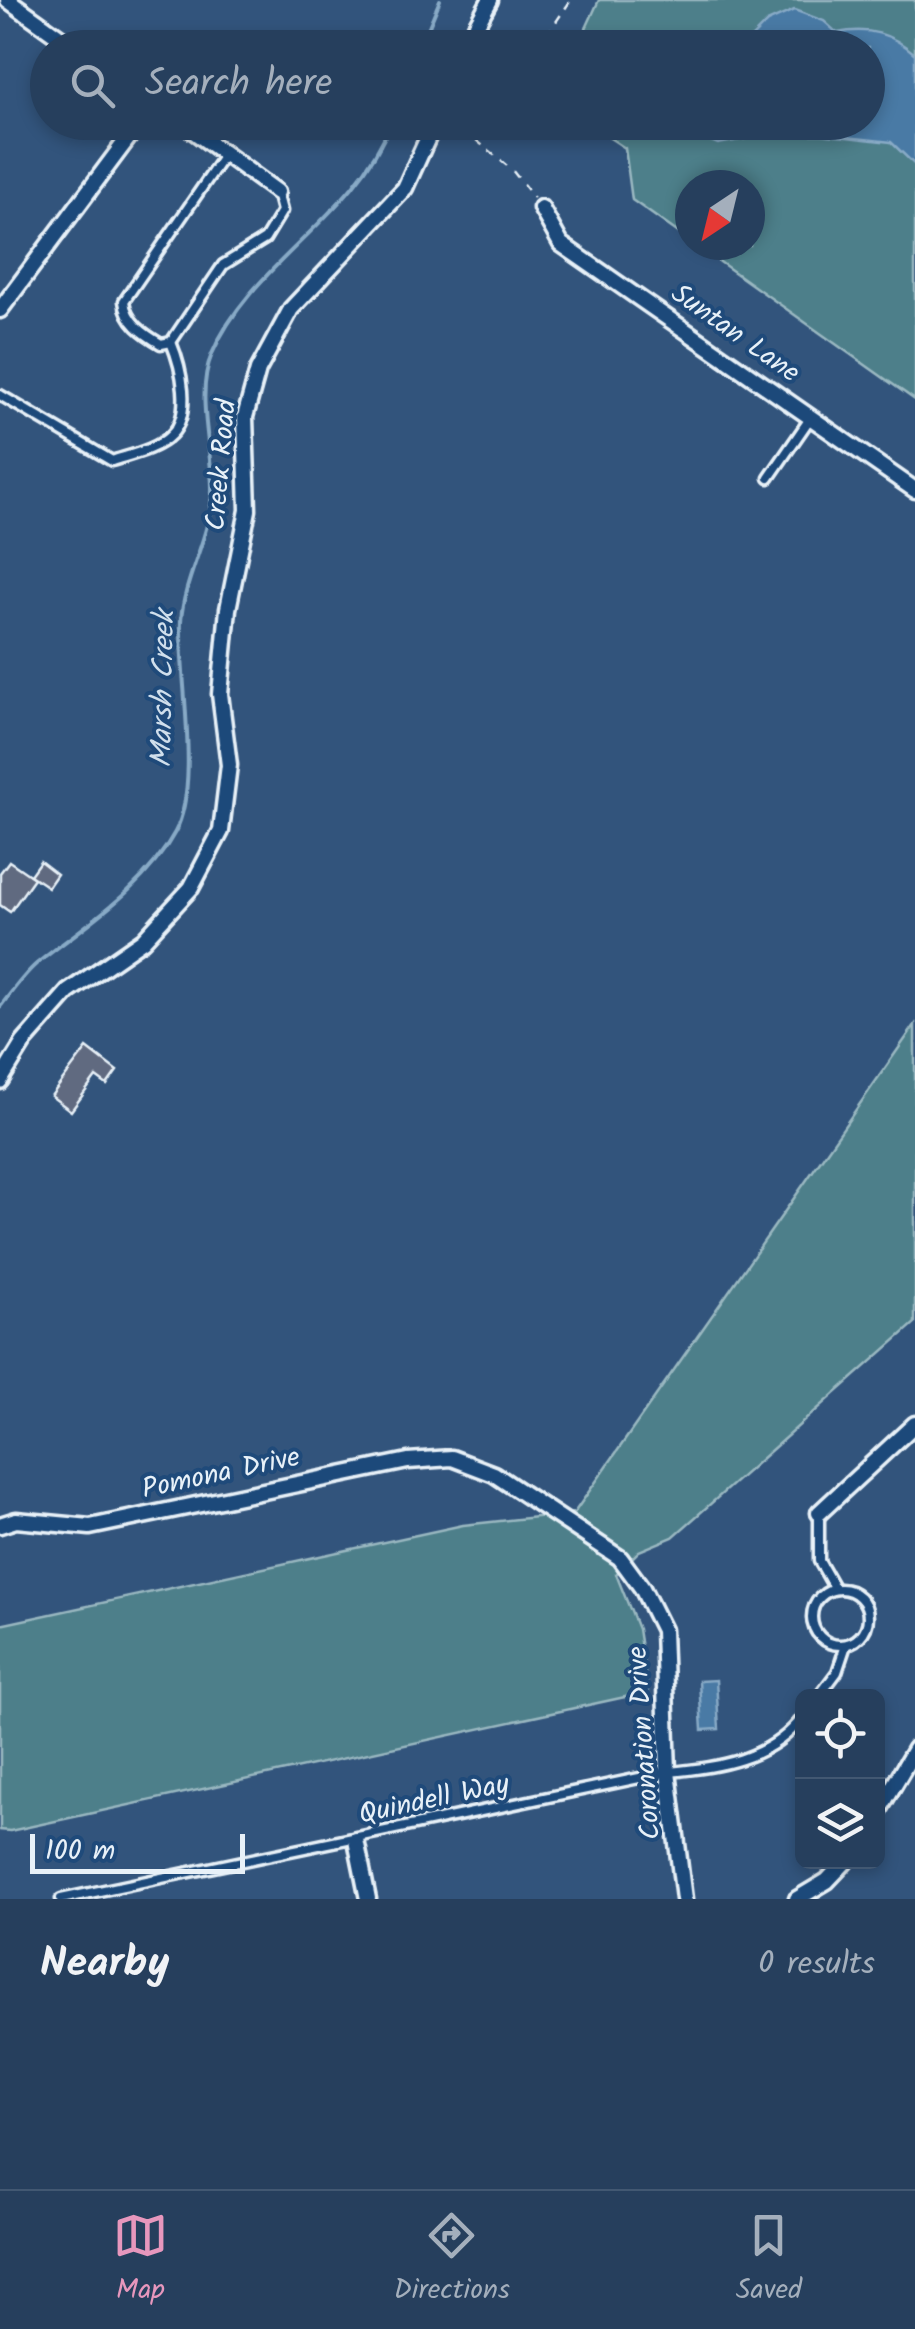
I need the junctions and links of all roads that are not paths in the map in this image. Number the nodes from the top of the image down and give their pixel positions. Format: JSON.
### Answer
{"nodes":[{"id":1,"x":8,"y":0,"type":"edge"},
{"id":2,"x":490,"y":0,"type":"edge"},
{"id":3,"x":50,"y":30,"type":"edge"},
{"id":4,"x":474,"y":30,"type":"edge"},
{"id":5,"x":127,"y":140,"type":"edge"},
{"id":6,"x":205,"y":140,"type":"edge"},
{"id":7,"x":427,"y":140,"type":"edge"},
{"id":8,"x":224,"y":154,"type":"junction"},
{"id":9,"x":277,"y":192,"type":"joint"},
{"id":10,"x":540,"y":208,"type":"road end"},
{"id":11,"x":0,"y":310,"type":"edge"},
{"id":12,"x":171,"y":342,"type":"junction"},
{"id":13,"x":0,"y":395,"type":"edge"},
{"id":14,"x":811,"y":417,"type":"junction"},
{"id":15,"x":769,"y":478,"type":"dead end"},
{"id":16,"x":915,"y":490,"type":"edge"},
{"id":17,"x":0,"y":1081,"type":"edge"},
{"id":18,"x":915,"y":1424,"type":"edge"},
{"id":19,"x":452,"y":1458,"type":"joint"},
{"id":20,"x":819,"y":1513,"type":"joint"},
{"id":21,"x":0,"y":1525,"type":"edge"},
{"id":22,"x":834,"y":1589,"type":"junction"},
{"id":23,"x":846,"y":1645,"type":"junction"},
{"id":24,"x":825,"y":1689,"type":"edge"},
{"id":25,"x":795,"y":1723,"type":"edge"},
{"id":26,"x":915,"y":1748,"type":"edge"},
{"id":27,"x":668,"y":1772,"type":"junction"},
{"id":28,"x":885,"y":1800,"type":"edge"},
{"id":29,"x":356,"y":1840,"type":"junction"},
{"id":30,"x":838,"y":1869,"type":"edge"},
{"id":31,"x":61,"y":1899,"type":"edge"},
{"id":32,"x":368,"y":1899,"type":"edge"},
{"id":33,"x":684,"y":1899,"type":"edge"},
{"id":34,"x":796,"y":1899,"type":"edge"}],
"edges":[{"from":1,"to":3,"type":"street"},
{"from":2,"to":4,"type":"street"},
{"from":5,"to":11,"type":"street"},
{"from":6,"to":8,"type":"street"},
{"from":7,"to":17,"type":"street","name":"Creek Road"},
{"from":8,"to":9,"type":"street"},
{"from":8,"to":12,"type":"lane"},
{"from":9,"to":12,"type":"lane"},
{"from":10,"to":14,"type":"street","name":"Suntan Lane"},
{"from":12,"to":13,"type":"lane"},
{"from":14,"to":15,"type":"lane"},
{"from":14,"to":16,"type":"street","name":"Suntan Lane"},
{"from":18,"to":20,"type":"street"},
{"from":19,"to":21,"type":"street","name":"Pomona Drive"},
{"from":19,"to":27,"type":"street","name":"Coronation Drive"},
{"from":20,"to":22,"type":"lane"},
{"from":22,"to":23,"type":"lane"},
{"from":22,"to":23,"type":"lane"},
{"from":23,"to":24,"type":"lane"},
{"from":25,"to":27,"type":"lane","name":"Quindell Way"},
{"from":26,"to":28,"type":"street"},
{"from":27,"to":29,"type":"lane","name":"Quindell Way"},
{"from":27,"to":33,"type":"street","name":"Coronation Drive"},
{"from":29,"to":31,"type":"lane","name":"Quindell Way"},
{"from":29,"to":32,"type":"street"},
{"from":30,"to":34,"type":"street"}]}
